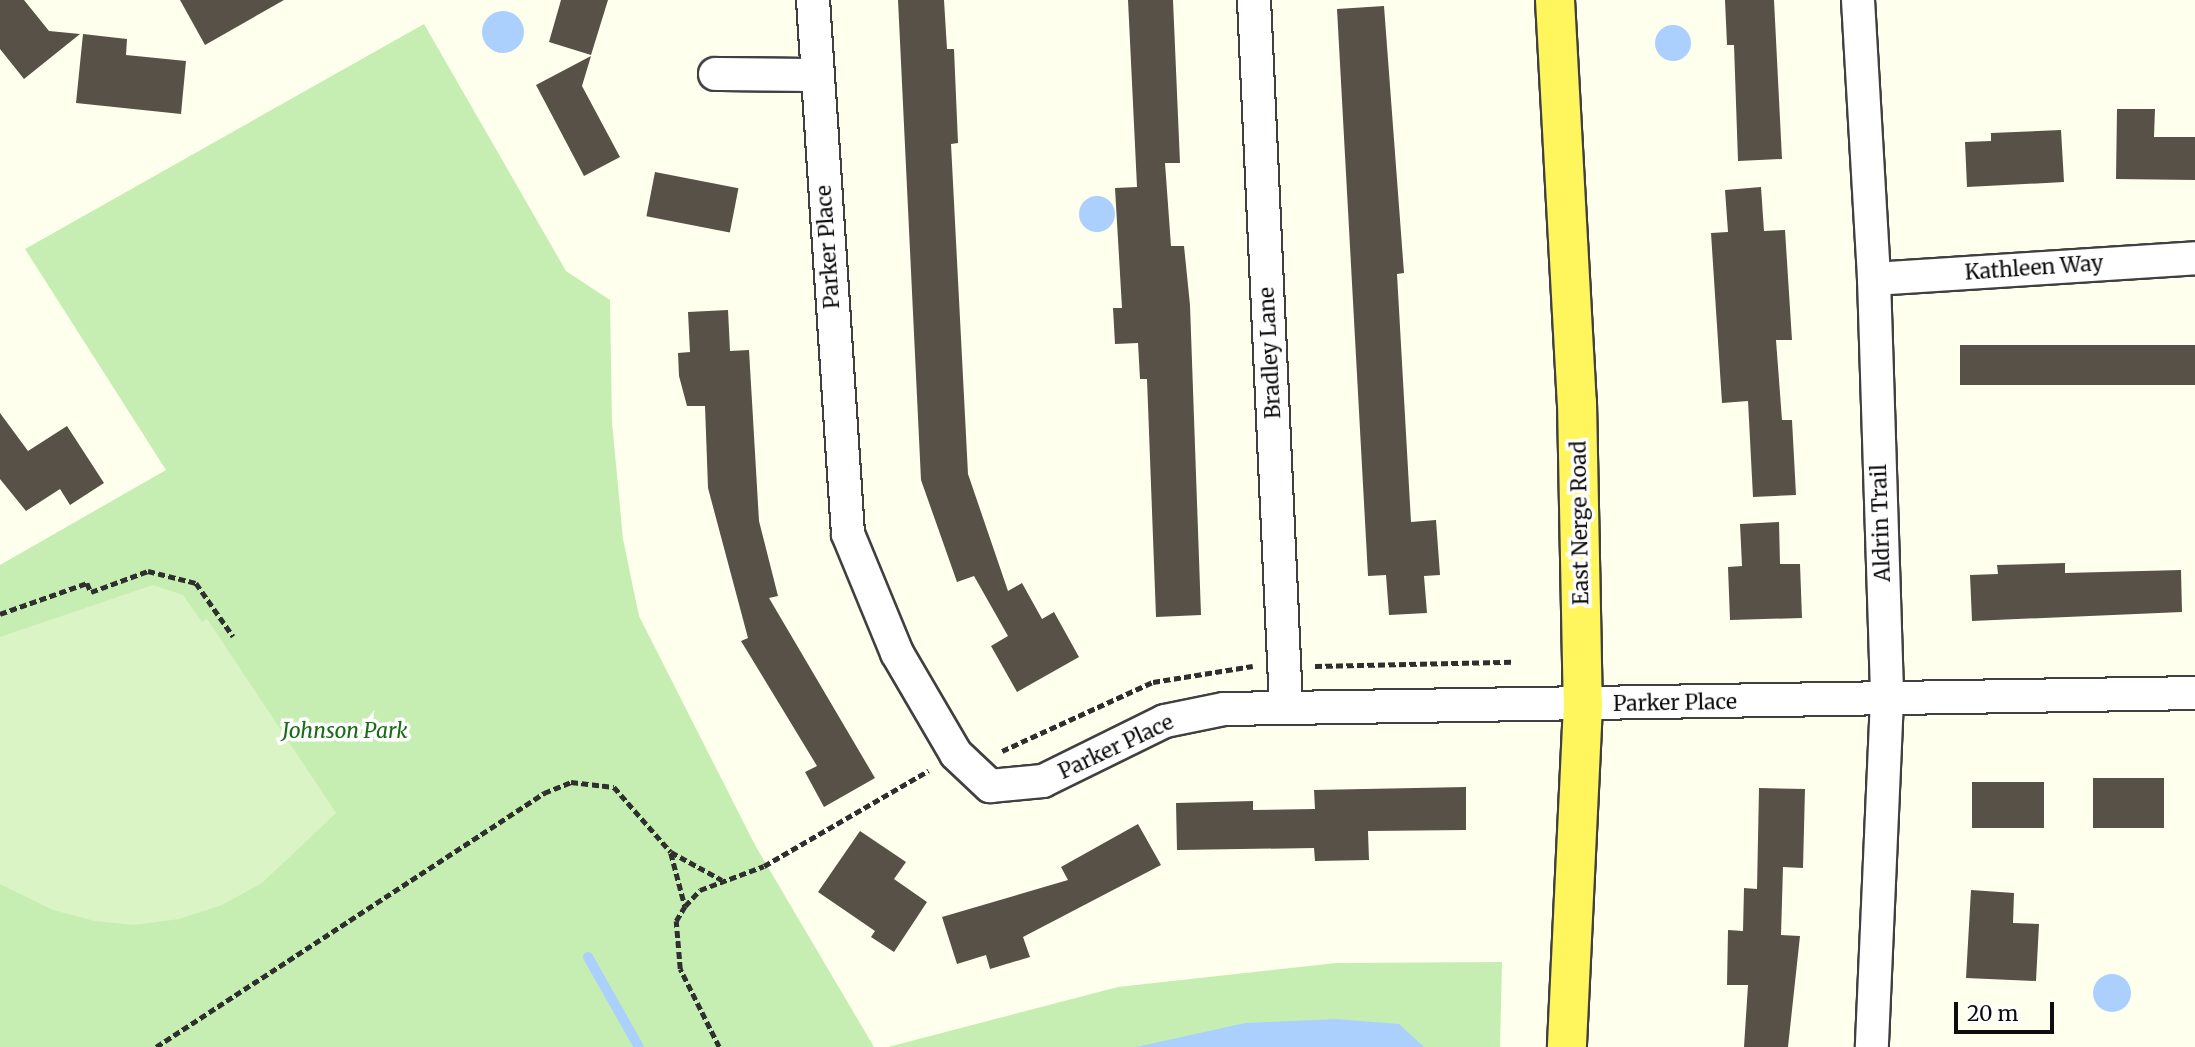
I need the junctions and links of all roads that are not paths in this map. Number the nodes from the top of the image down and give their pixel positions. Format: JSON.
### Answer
{"nodes":[{"id":1,"x":813,"y":0,"type":"edge"},
{"id":2,"x":1254,"y":0,"type":"edge"},
{"id":3,"x":1555,"y":0,"type":"edge"},
{"id":4,"x":1858,"y":0,"type":"edge"},
{"id":5,"x":715,"y":74,"type":"dead end"},
{"id":6,"x":816,"y":75,"type":"junction"},
{"id":7,"x":2195,"y":258,"type":"edge"},
{"id":8,"x":1874,"y":279,"type":"junction"},
{"id":9,"x":2195,"y":693,"type":"edge"},
{"id":10,"x":1887,"y":699,"type":"junction"},
{"id":11,"x":1583,"y":705,"type":"junction"},
{"id":12,"x":1286,"y":706,"type":"junction"},
{"id":13,"x":1567,"y":1047,"type":"edge"},
{"id":14,"x":1872,"y":1047,"type":"edge"}],
"edges":[{"from":1,"to":6,"type":"street","name":"Parker Place"},
{"from":2,"to":12,"type":"street","name":"Bradley Lane"},
{"from":3,"to":11,"type":"main road","name":"East Nerge Road"},
{"from":4,"to":8,"type":"street","name":"Aldrin Trail"},
{"from":5,"to":6,"type":"street"},
{"from":6,"to":12,"type":"street","name":"Parker Place"},
{"from":7,"to":8,"type":"street","name":"Kathleen Way"},
{"from":8,"to":10,"type":"street","name":"Aldrin Trail"},
{"from":9,"to":10,"type":"street","name":"Parker Place"},
{"from":10,"to":11,"type":"street","name":"Parker Place"},
{"from":10,"to":14,"type":"street","name":"Aldrin Trail"},
{"from":11,"to":12,"type":"street","name":"Parker Place"},
{"from":11,"to":13,"type":"main road","name":"East Nerge Road"}]}
